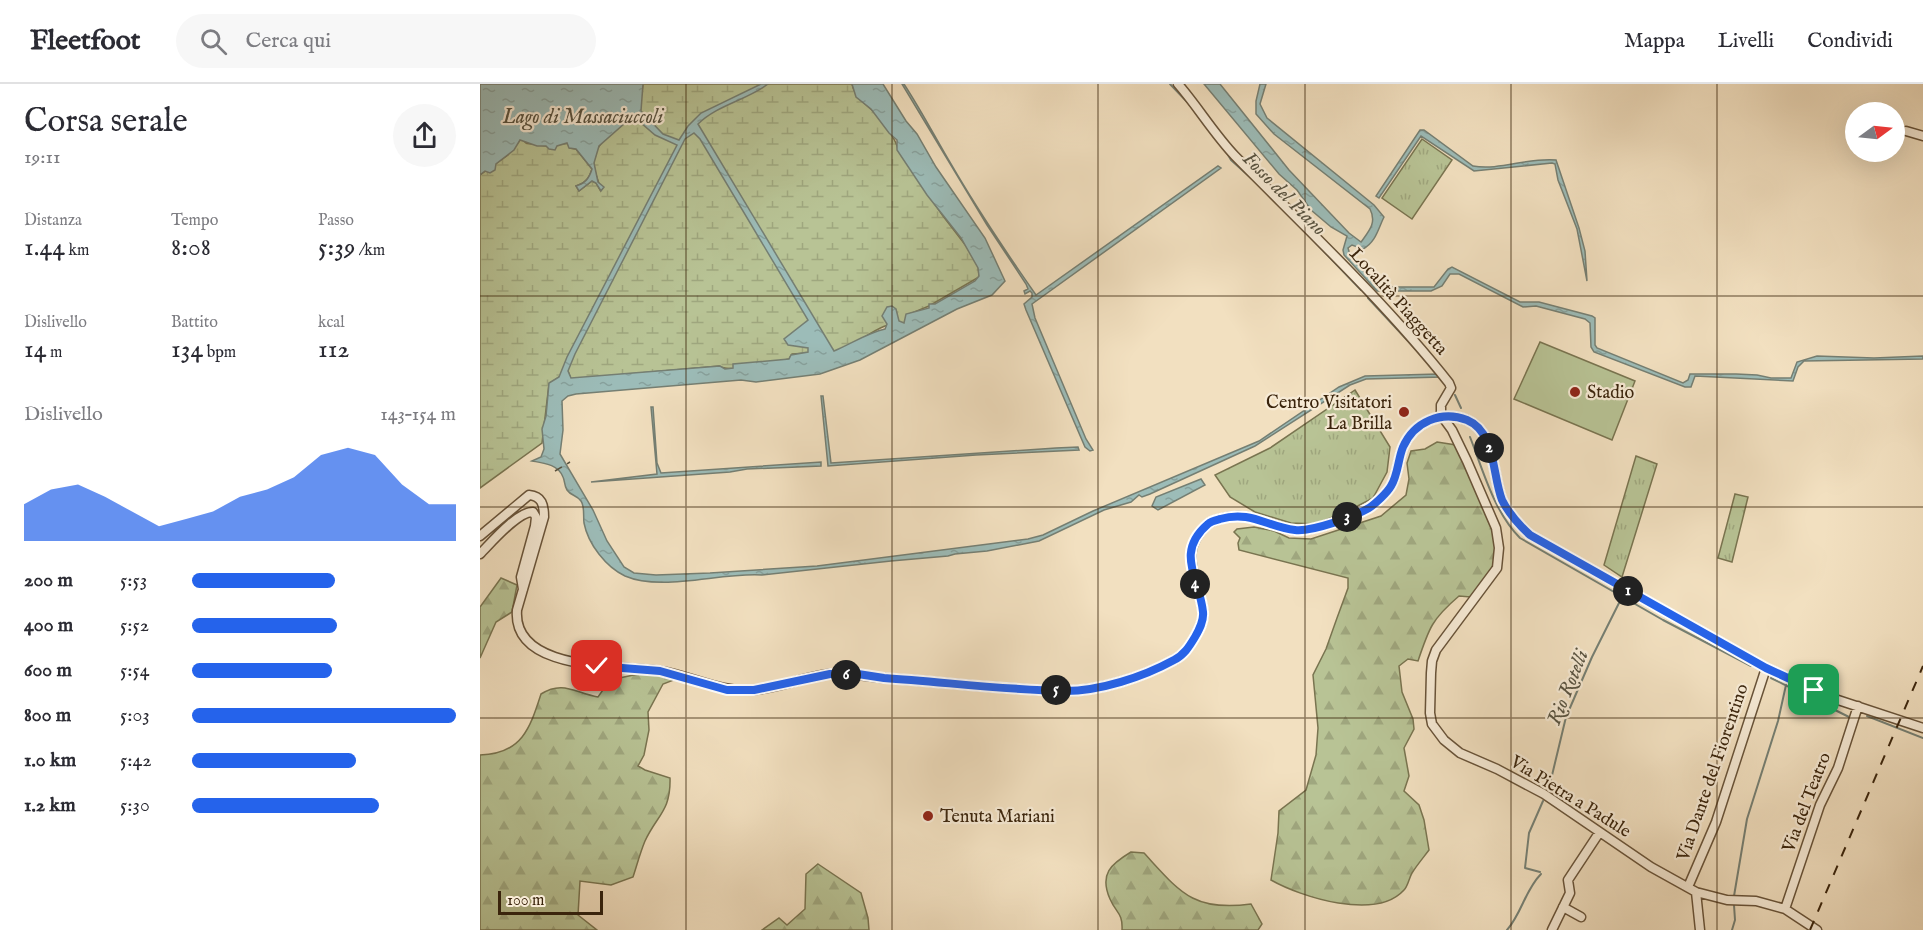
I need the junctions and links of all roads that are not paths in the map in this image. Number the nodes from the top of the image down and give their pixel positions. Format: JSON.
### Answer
{"nodes":[{"id":1,"x":1178,"y":84,"type":"edge"},
{"id":2,"x":1906,"y":131,"type":"dead end"},
{"id":3,"x":1923,"y":136,"type":"edge"},
{"id":4,"x":1441,"y":415,"type":"junction"},
{"id":5,"x":480,"y":536,"type":"edge"},
{"id":6,"x":480,"y":554,"type":"edge"},
{"id":7,"x":523,"y":590,"type":"junction"},
{"id":8,"x":1766,"y":668,"type":"junction"},
{"id":9,"x":1858,"y":706,"type":"junction"},
{"id":10,"x":1923,"y":728,"type":"edge"},
{"id":11,"x":1599,"y":833,"type":"junction"},
{"id":12,"x":1692,"y":890,"type":"junction"},
{"id":13,"x":1563,"y":907,"type":"junction"},
{"id":14,"x":1785,"y":909,"type":"junction"},
{"id":15,"x":1581,"y":917,"type":"dead end"},
{"id":16,"x":1552,"y":930,"type":"edge"},
{"id":17,"x":1700,"y":930,"type":"edge"},
{"id":18,"x":1817,"y":930,"type":"edge"}],
"edges":[{"from":1,"to":4,"type":"street","name":"Località Piaggetta"},
{"from":2,"to":3,"type":"street"},
{"from":4,"to":7,"type":"street"},
{"from":4,"to":8,"type":"street"},
{"from":4,"to":11,"type":"street","name":"Via Pietra a Padule"},
{"from":5,"to":7,"type":"street"},
{"from":6,"to":7,"type":"street"},
{"from":8,"to":9,"type":"street"},
{"from":8,"to":12,"type":"street","name":"Via Dante del Fiorentino"},
{"from":9,"to":10,"type":"street"},
{"from":9,"to":14,"type":"street","name":"Via del Teatro"},
{"from":11,"to":12,"type":"street","name":"Via Pietra a Padule"},
{"from":11,"to":13,"type":"street"},
{"from":12,"to":14,"type":"street","name":"Via Pietra a Padule"},
{"from":12,"to":17,"type":"street"},
{"from":13,"to":15,"type":"street"},
{"from":13,"to":16,"type":"street"},
{"from":14,"to":18,"type":"street","name":"Via Pietra a Padule"}]}
